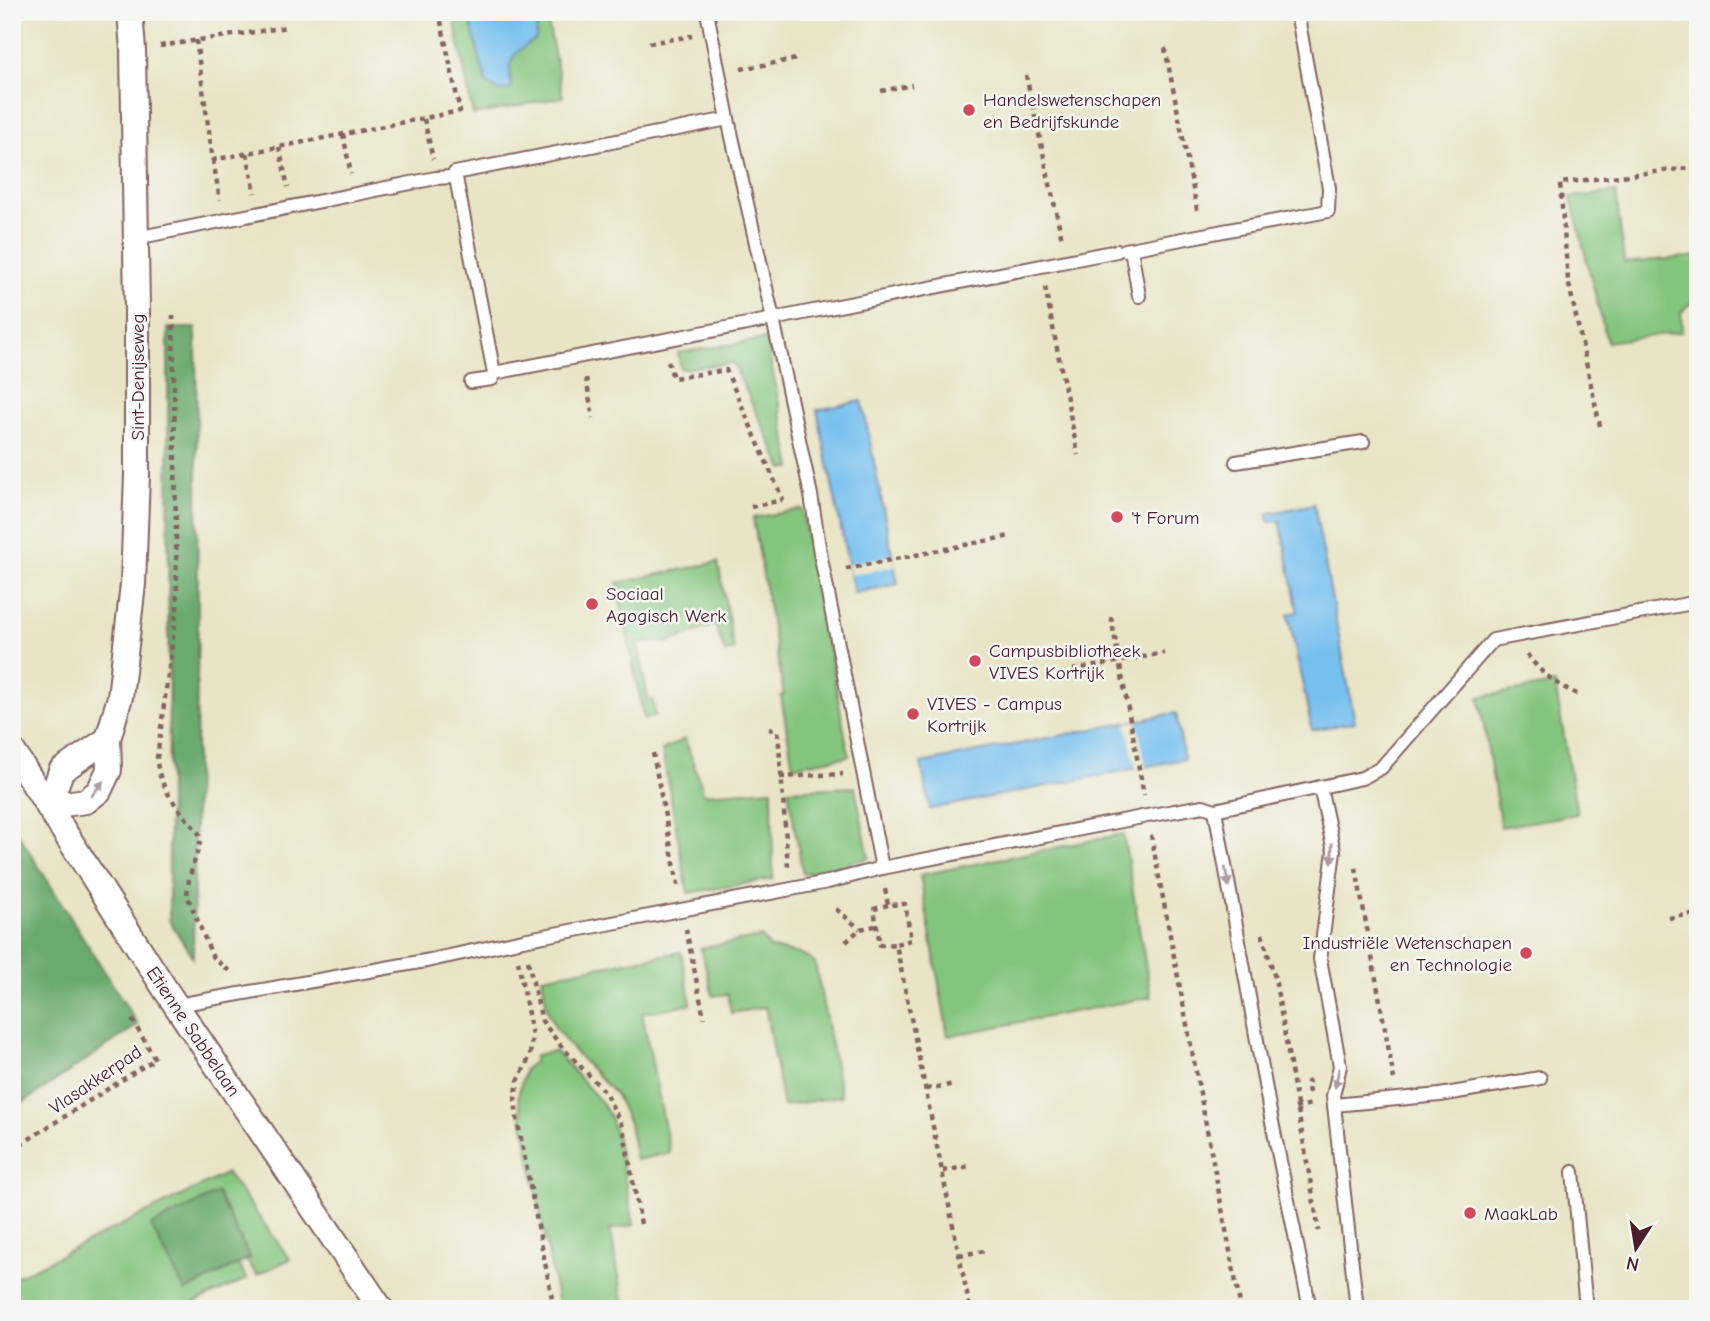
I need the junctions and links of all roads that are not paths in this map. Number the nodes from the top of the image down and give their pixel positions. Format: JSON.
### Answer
{"nodes":[{"id":1,"x":130,"y":12,"type":"edge"},
{"id":2,"x":707,"y":12,"type":"edge"},
{"id":3,"x":1297,"y":12,"type":"edge"},
{"id":4,"x":728,"y":119,"type":"junction"},
{"id":5,"x":455,"y":173,"type":"junction"},
{"id":6,"x":136,"y":238,"type":"junction"},
{"id":7,"x":1124,"y":250,"type":"junction"},
{"id":8,"x":1139,"y":296,"type":"dead end"},
{"id":9,"x":773,"y":320,"type":"junction"},
{"id":10,"x":494,"y":373,"type":"junction"},
{"id":11,"x":471,"y":383,"type":"dead end"},
{"id":12,"x":1363,"y":442,"type":"dead end"},
{"id":13,"x":1236,"y":462,"type":"dead end"},
{"id":14,"x":1698,"y":602,"type":"edge"},
{"id":15,"x":108,"y":739,"type":"junction"},
{"id":16,"x":12,"y":750,"type":"edge"},
{"id":17,"x":1320,"y":787,"type":"junction"},
{"id":18,"x":49,"y":806,"type":"junction"},
{"id":19,"x":1214,"y":810,"type":"junction"},
{"id":20,"x":881,"y":868,"type":"junction"},
{"id":21,"x":177,"y":1005,"type":"junction"},
{"id":22,"x":1540,"y":1078,"type":"dead end"},
{"id":23,"x":1334,"y":1105,"type":"junction"},
{"id":24,"x":1573,"y":1172,"type":"dead end"},
{"id":25,"x":381,"y":1309,"type":"edge"},
{"id":26,"x":1310,"y":1309,"type":"edge"},
{"id":27,"x":1357,"y":1309,"type":"edge"},
{"id":28,"x":1586,"y":1309,"type":"edge"}],
"edges":[{"from":1,"to":6,"type":"street","name":"Sint-Denijseweg"},
{"from":2,"to":4,"type":"lane"},
{"from":3,"to":7,"type":"lane"},
{"from":4,"to":5,"type":"lane"},
{"from":4,"to":9,"type":"lane"},
{"from":5,"to":6,"type":"lane"},
{"from":5,"to":10,"type":"lane"},
{"from":6,"to":15,"type":"street","name":"Sint-Denijseweg"},
{"from":7,"to":8,"type":"lane"},
{"from":7,"to":9,"type":"lane"},
{"from":9,"to":10,"type":"lane"},
{"from":9,"to":20,"type":"lane"},
{"from":10,"to":11,"type":"lane"},
{"from":12,"to":13,"type":"lane"},
{"from":14,"to":17,"type":"lane"},
{"from":15,"to":18,"type":"street"},
{"from":18,"to":15,"type":"street","name":"Sint-Denijseweg","one_way":true},
{"from":16,"to":18,"type":"street","name":"Etienne Sabbelaan"},
{"from":17,"to":19,"type":"lane"},
{"from":17,"to":23,"type":"lane","one_way":true},
{"from":18,"to":21,"type":"street","name":"Etienne Sabbelaan"},
{"from":19,"to":20,"type":"lane"},
{"from":19,"to":26,"type":"lane","one_way":true},
{"from":20,"to":21,"type":"lane"},
{"from":21,"to":25,"type":"street","name":"Etienne Sabbelaan"},
{"from":22,"to":23,"type":"lane"},
{"from":23,"to":27,"type":"lane"},
{"from":24,"to":28,"type":"lane"}]}
